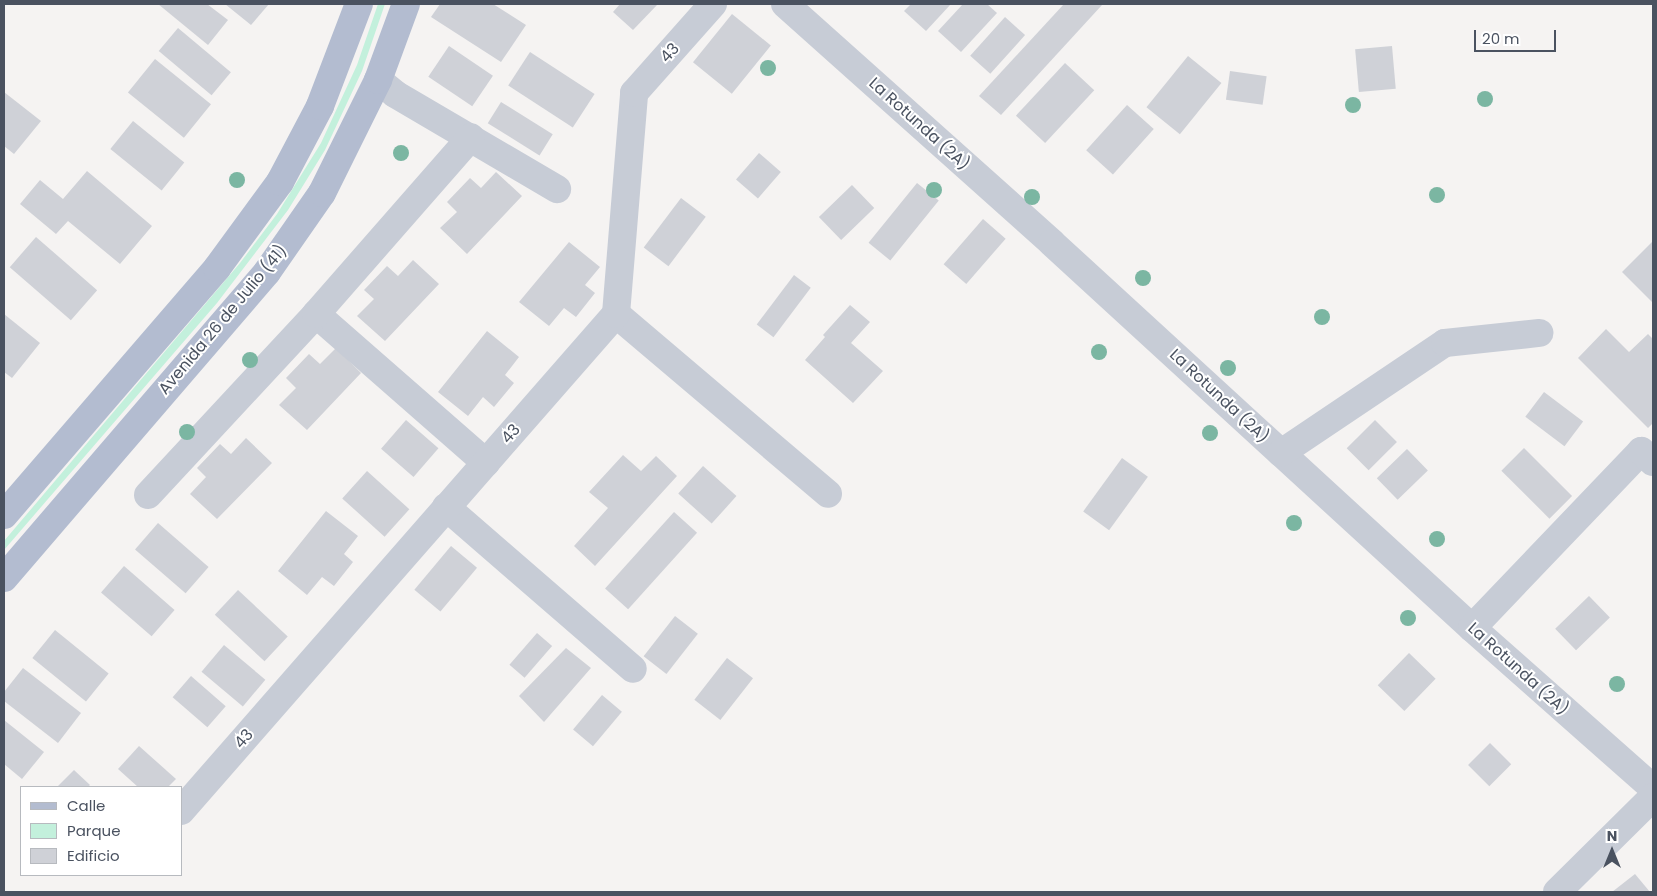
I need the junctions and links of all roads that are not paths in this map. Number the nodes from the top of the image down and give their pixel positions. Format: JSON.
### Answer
{"nodes":[{"id":1,"x":359,"y":4,"type":"edge"},
{"id":2,"x":406,"y":4,"type":"edge"},
{"id":3,"x":713,"y":4,"type":"edge"},
{"id":4,"x":786,"y":4,"type":"edge"},
{"id":5,"x":378,"y":80,"type":"junction"},
{"id":6,"x":471,"y":138,"type":"junction"},
{"id":7,"x":557,"y":189,"type":"dead end"},
{"id":8,"x":316,"y":314,"type":"junction"},
{"id":9,"x":616,"y":314,"type":"junction"},
{"id":10,"x":1539,"y":333,"type":"dead end"},
{"id":11,"x":1281,"y":453,"type":"junction"},
{"id":12,"x":1647,"y":457,"type":"edge"},
{"id":13,"x":486,"y":463,"type":"junction"},
{"id":14,"x":828,"y":494,"type":"dead end"},
{"id":15,"x":148,"y":495,"type":"dead end"},
{"id":16,"x":446,"y":508,"type":"junction"},
{"id":17,"x":4,"y":515,"type":"edge"},
{"id":18,"x":4,"y":578,"type":"edge"},
{"id":19,"x":1472,"y":628,"type":"junction"},
{"id":20,"x":633,"y":669,"type":"dead end"},
{"id":21,"x":1653,"y":788,"type":"edge"},
{"id":22,"x":1653,"y":797,"type":"edge"},
{"id":23,"x":182,"y":810,"type":"edge"},
{"id":24,"x":1558,"y":892,"type":"edge"}],
"edges":[{"from":1,"to":17,"type":"main road"},
{"from":2,"to":5,"type":"main road","name":"Avenida 26 de Julio (41)"},
{"from":3,"to":9,"type":"street","name":"43"},
{"from":4,"to":11,"type":"street","name":"La Rotunda (2A)"},
{"from":5,"to":6,"type":"street"},
{"from":5,"to":18,"type":"main road","name":"Avenida 26 de Julio (41)"},
{"from":6,"to":7,"type":"street"},
{"from":6,"to":8,"type":"street"},
{"from":8,"to":13,"type":"street"},
{"from":8,"to":15,"type":"street"},
{"from":9,"to":13,"type":"street","name":"43"},
{"from":9,"to":14,"type":"street"},
{"from":10,"to":11,"type":"street"},
{"from":11,"to":19,"type":"street","name":"La Rotunda (2A)"},
{"from":12,"to":19,"type":"street"},
{"from":13,"to":16,"type":"street","name":"43"},
{"from":16,"to":20,"type":"street"},
{"from":16,"to":23,"type":"street","name":"43"},
{"from":19,"to":21,"type":"street","name":"La Rotunda (2A)"},
{"from":22,"to":24,"type":"street"}]}
